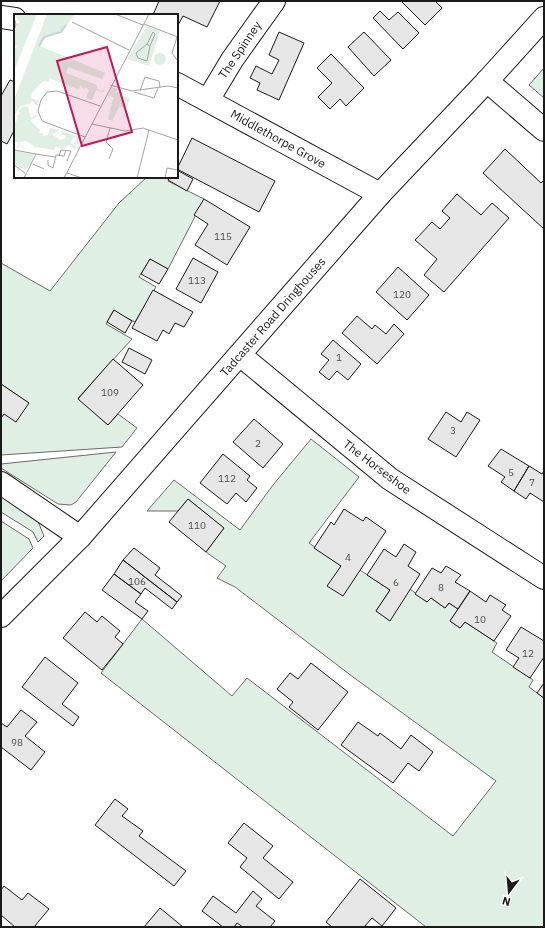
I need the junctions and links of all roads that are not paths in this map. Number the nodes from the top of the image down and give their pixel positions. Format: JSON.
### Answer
{"nodes":[{"id":1,"x":274,"y":1,"type":"edge"},
{"id":2,"x":1,"y":17,"type":"edge"},
{"id":3,"x":544,"y":18,"type":"edge"},
{"id":4,"x":14,"y":19,"type":"edge"},
{"id":5,"x":487,"y":82,"type":"junction"},
{"id":6,"x":178,"y":85,"type":"edge"},
{"id":7,"x":208,"y":100,"type":"junction"},
{"id":8,"x":544,"y":130,"type":"edge"},
{"id":9,"x":380,"y":194,"type":"junction"},
{"id":10,"x":240,"y":355,"type":"junction"},
{"id":11,"x":1,"y":483,"type":"edge"},
{"id":12,"x":80,"y":537,"type":"junction"},
{"id":13,"x":544,"y":578,"type":"edge"},
{"id":14,"x":1,"y":616,"type":"edge"}],
"edges":[{"from":1,"to":7,"type":"street","name":"The Spinney"},
{"from":2,"to":4,"type":"street"},
{"from":3,"to":5,"type":"street","name":"Tadcaster Road Dringhouses"},
{"from":5,"to":8,"type":"street"},
{"from":5,"to":9,"type":"street","name":"Tadcaster Road Dringhouses"},
{"from":6,"to":7,"type":"street","name":"Middlethorpe Grove"},
{"from":7,"to":9,"type":"street","name":"Middlethorpe Grove"},
{"from":9,"to":10,"type":"street","name":"Tadcaster Road Dringhouses"},
{"from":10,"to":12,"type":"street","name":"Tadcaster Road Dringhouses"},
{"from":10,"to":13,"type":"street","name":"The Horseshoe"},
{"from":11,"to":12,"type":"street"},
{"from":12,"to":14,"type":"street","name":"Tadcaster Road Dringhouses"}]}
